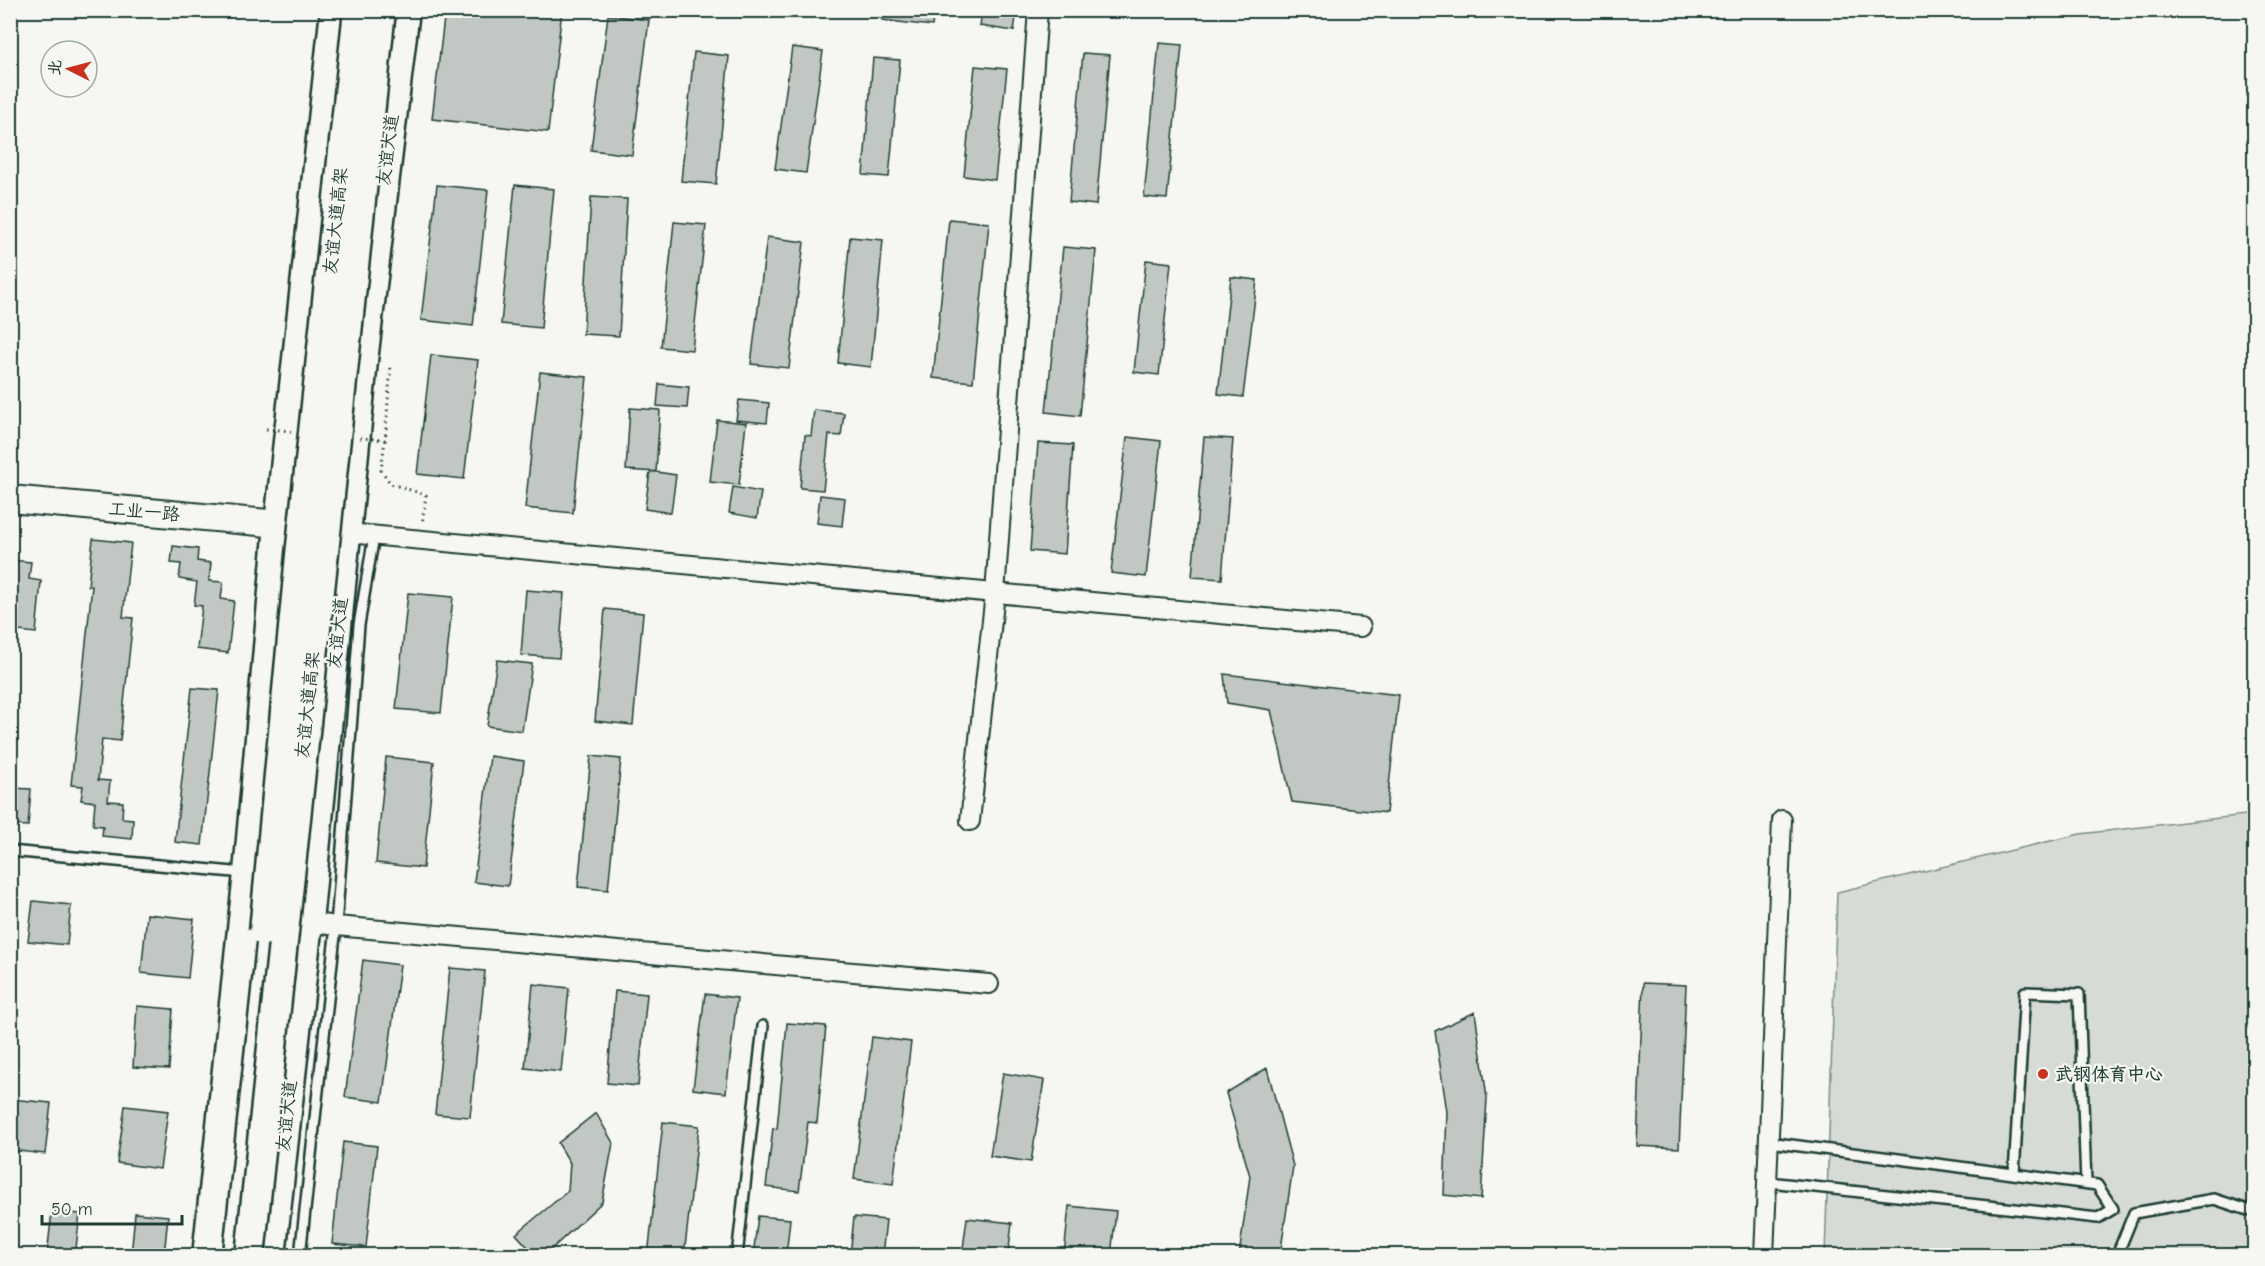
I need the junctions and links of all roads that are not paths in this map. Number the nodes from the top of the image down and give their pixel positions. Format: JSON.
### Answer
{"nodes":[{"id":1,"x":335,"y":10,"type":"edge"},
{"id":2,"x":358,"y":10,"type":"edge"},
{"id":3,"x":381,"y":10,"type":"edge"},
{"id":4,"x":405,"y":10,"type":"edge"},
{"id":5,"x":1038,"y":10,"type":"edge"},
{"id":6,"x":10,"y":499,"type":"edge"},
{"id":7,"x":279,"y":524,"type":"junction"},
{"id":8,"x":361,"y":535,"type":"junction"},
{"id":9,"x":995,"y":593,"type":"junction"},
{"id":10,"x":1361,"y":627,"type":"dead end"},
{"id":11,"x":1782,"y":820,"type":"dead end"},
{"id":12,"x":970,"y":821,"type":"dead end"},
{"id":13,"x":10,"y":851,"type":"edge"},
{"id":14,"x":248,"y":873,"type":"junction"},
{"id":15,"x":322,"y":924,"type":"junction"},
{"id":16,"x":989,"y":984,"type":"dead end"},
{"id":17,"x":763,"y":1026,"type":"dead end"},
{"id":18,"x":1769,"y":1142,"type":"junction"},
{"id":19,"x":2014,"y":1174,"type":"junction"},
{"id":20,"x":1768,"y":1182,"type":"junction"},
{"id":21,"x":2086,"y":1184,"type":"junction"},
{"id":22,"x":2113,"y":1209,"type":"junction"},
{"id":23,"x":2254,"y":1212,"type":"edge"},
{"id":24,"x":2134,"y":1213,"type":"junction"},
{"id":25,"x":207,"y":1256,"type":"edge"},
{"id":26,"x":233,"y":1256,"type":"edge"},
{"id":27,"x":250,"y":1256,"type":"edge"},
{"id":28,"x":272,"y":1256,"type":"edge"},
{"id":29,"x":300,"y":1256,"type":"edge"},
{"id":30,"x":737,"y":1256,"type":"edge"},
{"id":31,"x":1764,"y":1256,"type":"edge"},
{"id":32,"x":2120,"y":1256,"type":"edge"}],
"edges":[{"from":1,"to":7,"type":"main road"},
{"from":2,"to":26,"type":"main road","name":"友谊大道高架","bridge":true},
{"from":3,"to":27,"type":"main road","name":"友谊大道高架","bridge":true},
{"from":4,"to":8,"type":"main road","name":"友谊大道"},
{"from":5,"to":9,"type":"street"},
{"from":6,"to":7,"type":"main road","name":"工业一路"},
{"from":7,"to":8,"type":"street"},
{"from":7,"to":14,"type":"main road"},
{"from":8,"to":9,"type":"street"},
{"from":8,"to":15,"type":"main road","name":"友谊大道"},
{"from":9,"to":10,"type":"street"},
{"from":9,"to":12,"type":"street"},
{"from":11,"to":18,"type":"street"},
{"from":13,"to":14,"type":"lane"},
{"from":14,"to":25,"type":"main road"},
{"from":15,"to":16,"type":"street"},
{"from":15,"to":28,"type":"main road","name":"友谊大道"},
{"from":15,"to":29,"type":"lane"},
{"from":17,"to":30,"type":"lane"},
{"from":18,"to":19,"type":"lane"},
{"from":18,"to":20,"type":"street"},
{"from":19,"to":21,"type":"lane"},
{"from":19,"to":21,"type":"lane"},
{"from":20,"to":22,"type":"lane"},
{"from":20,"to":31,"type":"street"},
{"from":21,"to":22,"type":"lane"},
{"from":22,"to":24,"type":"lane"},
{"from":23,"to":24,"type":"lane"},
{"from":24,"to":32,"type":"lane"}]}
